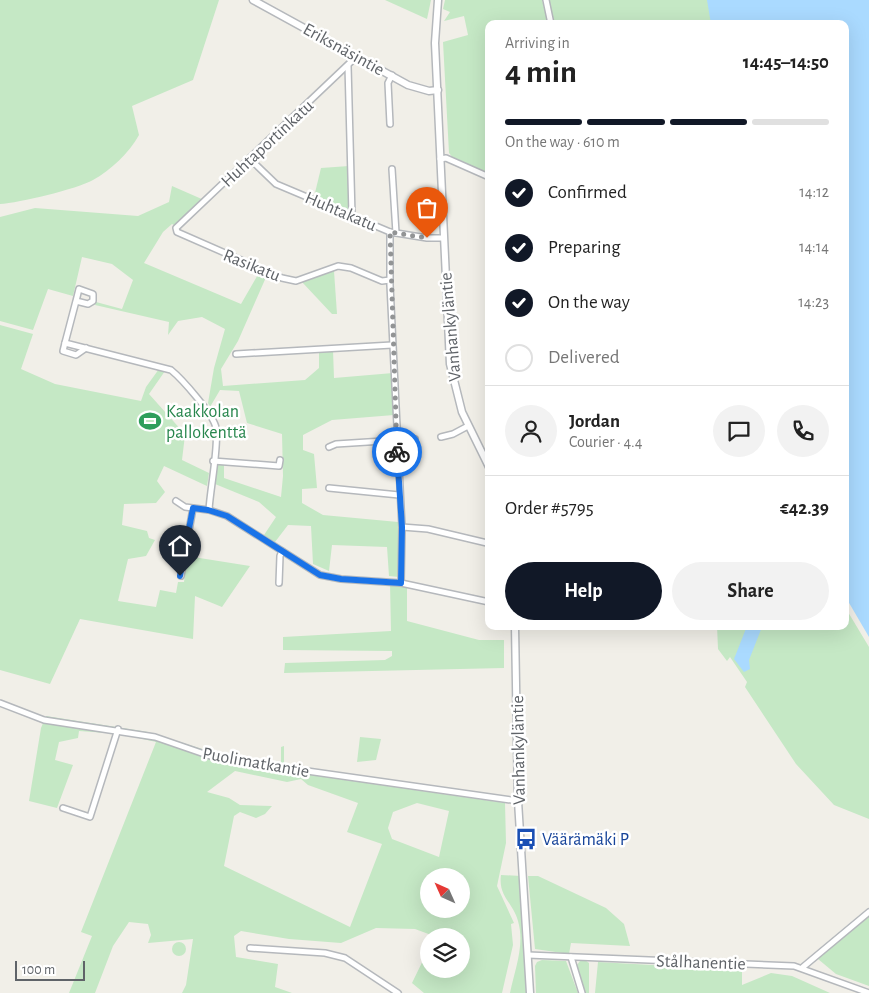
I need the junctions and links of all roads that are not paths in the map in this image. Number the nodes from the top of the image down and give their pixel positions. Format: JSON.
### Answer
{"nodes":[{"id":1,"x":253,"y":0,"type":"edge"},
{"id":2,"x":438,"y":0,"type":"edge"},
{"id":3,"x":546,"y":0,"type":"edge"},
{"id":4,"x":550,"y":20,"type":"edge"},
{"id":5,"x":357,"y":56,"type":"junction"},
{"id":6,"x":348,"y":66,"type":"junction"},
{"id":7,"x":392,"y":75,"type":"junction"},
{"id":8,"x":438,"y":90,"type":"junction"},
{"id":9,"x":390,"y":124,"type":"dead end"},
{"id":10,"x":250,"y":159,"type":"junction"},
{"id":11,"x":440,"y":159,"type":"junction"},
{"id":12,"x":392,"y":169,"type":"dead end"},
{"id":13,"x":485,"y":176,"type":"edge"},
{"id":14,"x":352,"y":216,"type":"junction"},
{"id":15,"x":176,"y":228,"type":"joint"},
{"id":16,"x":392,"y":232,"type":"junction"},
{"id":17,"x":443,"y":238,"type":"junction"},
{"id":18,"x":390,"y":280,"type":"junction"},
{"id":19,"x":76,"y":301,"type":"dead end"},
{"id":20,"x":66,"y":343,"type":"junction"},
{"id":21,"x":392,"y":345,"type":"junction"},
{"id":22,"x":86,"y":348,"type":"junction"},
{"id":23,"x":236,"y":354,"type":"dead end"},
{"id":24,"x":468,"y":426,"type":"junction"},
{"id":25,"x":441,"y":437,"type":"dead end"},
{"id":26,"x":415,"y":439,"type":"dead end"},
{"id":27,"x":397,"y":441,"type":"junction"},
{"id":28,"x":329,"y":447,"type":"dead end"},
{"id":29,"x":485,"y":459,"type":"edge"},
{"id":30,"x":280,"y":460,"type":"dead end"},
{"id":31,"x":213,"y":461,"type":"junction"},
{"id":32,"x":329,"y":488,"type":"dead end"},
{"id":33,"x":399,"y":495,"type":"junction"},
{"id":34,"x":176,"y":501,"type":"dead end"},
{"id":35,"x":193,"y":508,"type":"junction"},
{"id":36,"x":208,"y":510,"type":"junction"},
{"id":37,"x":402,"y":527,"type":"junction"},
{"id":38,"x":485,"y":543,"type":"edge"},
{"id":39,"x":282,"y":551,"type":"junction"},
{"id":40,"x":180,"y":576,"type":"dead end"},
{"id":41,"x":279,"y":583,"type":"dead end"},
{"id":42,"x":401,"y":583,"type":"junction"},
{"id":43,"x":485,"y":601,"type":"edge"},
{"id":44,"x":515,"y":630,"type":"edge"},
{"id":45,"x":0,"y":702,"type":"edge"},
{"id":46,"x":118,"y":729,"type":"junction"},
{"id":47,"x":518,"y":800,"type":"junction"},
{"id":48,"x":63,"y":808,"type":"dead end"},
{"id":49,"x":869,"y":912,"type":"edge"},
{"id":50,"x":250,"y":948,"type":"dead end"},
{"id":51,"x":528,"y":955,"type":"junction"},
{"id":52,"x":571,"y":957,"type":"junction"},
{"id":53,"x":803,"y":967,"type":"junction"},
{"id":54,"x":398,"y":993,"type":"edge"},
{"id":55,"x":530,"y":993,"type":"edge"},
{"id":56,"x":582,"y":993,"type":"edge"},
{"id":57,"x":869,"y":993,"type":"edge"}],
"edges":[{"from":1,"to":5,"type":"street","name":"Eriksnäsintie"},
{"from":2,"to":8,"type":"street","name":"Vanhankyläntie"},
{"from":3,"to":4,"type":"street"},
{"from":5,"to":6,"type":"street","name":"Huhtaportinkatu"},
{"from":5,"to":7,"type":"street","name":"Eriksnäsintie"},
{"from":6,"to":10,"type":"street","name":"Huhtaportinkatu"},
{"from":6,"to":14,"type":"street"},
{"from":7,"to":8,"type":"street","name":"Eriksnäsintie"},
{"from":7,"to":9,"type":"street"},
{"from":8,"to":11,"type":"street","name":"Vanhankyläntie"},
{"from":10,"to":14,"type":"street","name":"Huhtakatu"},
{"from":10,"to":15,"type":"street","name":"Huhtaportinkatu"},
{"from":11,"to":13,"type":"street"},
{"from":11,"to":17,"type":"street","name":"Vanhankyläntie"},
{"from":12,"to":16,"type":"street"},
{"from":14,"to":16,"type":"street","name":"Huhtakatu"},
{"from":15,"to":18,"type":"street","name":"Rasikatu"},
{"from":16,"to":17,"type":"street","name":"Huhtakatu"},
{"from":16,"to":18,"type":"street"},
{"from":17,"to":24,"type":"street","name":"Vanhankyläntie"},
{"from":18,"to":21,"type":"street"},
{"from":19,"to":20,"type":"street"},
{"from":20,"to":22,"type":"street"},
{"from":20,"to":22,"type":"street"},
{"from":21,"to":23,"type":"street"},
{"from":21,"to":27,"type":"street"},
{"from":22,"to":31,"type":"street"},
{"from":24,"to":25,"type":"street"},
{"from":24,"to":29,"type":"street","name":"Vanhankyläntie"},
{"from":26,"to":27,"type":"street"},
{"from":27,"to":28,"type":"street"},
{"from":27,"to":33,"type":"street"},
{"from":30,"to":31,"type":"street"},
{"from":31,"to":36,"type":"street"},
{"from":32,"to":33,"type":"street"},
{"from":33,"to":37,"type":"street"},
{"from":34,"to":35,"type":"street"},
{"from":35,"to":36,"type":"street"},
{"from":35,"to":40,"type":"street"},
{"from":36,"to":39,"type":"street"},
{"from":37,"to":38,"type":"street"},
{"from":37,"to":42,"type":"street"},
{"from":39,"to":41,"type":"street"},
{"from":39,"to":42,"type":"street"},
{"from":42,"to":43,"type":"street"},
{"from":44,"to":47,"type":"street","name":"Vanhankyläntie"},
{"from":45,"to":46,"type":"street","name":"Puolimatkantie"},
{"from":46,"to":47,"type":"street","name":"Puolimatkantie"},
{"from":46,"to":48,"type":"street"},
{"from":47,"to":51,"type":"street","name":"Vanhankyläntie"},
{"from":49,"to":53,"type":"street"},
{"from":50,"to":54,"type":"street"},
{"from":51,"to":52,"type":"street","name":"Stålhanentie"},
{"from":51,"to":55,"type":"street","name":"Vanhankyläntie"},
{"from":52,"to":53,"type":"street","name":"Stålhanentie"},
{"from":52,"to":56,"type":"street"},
{"from":53,"to":57,"type":"street","name":"Stålhanentie"}]}
